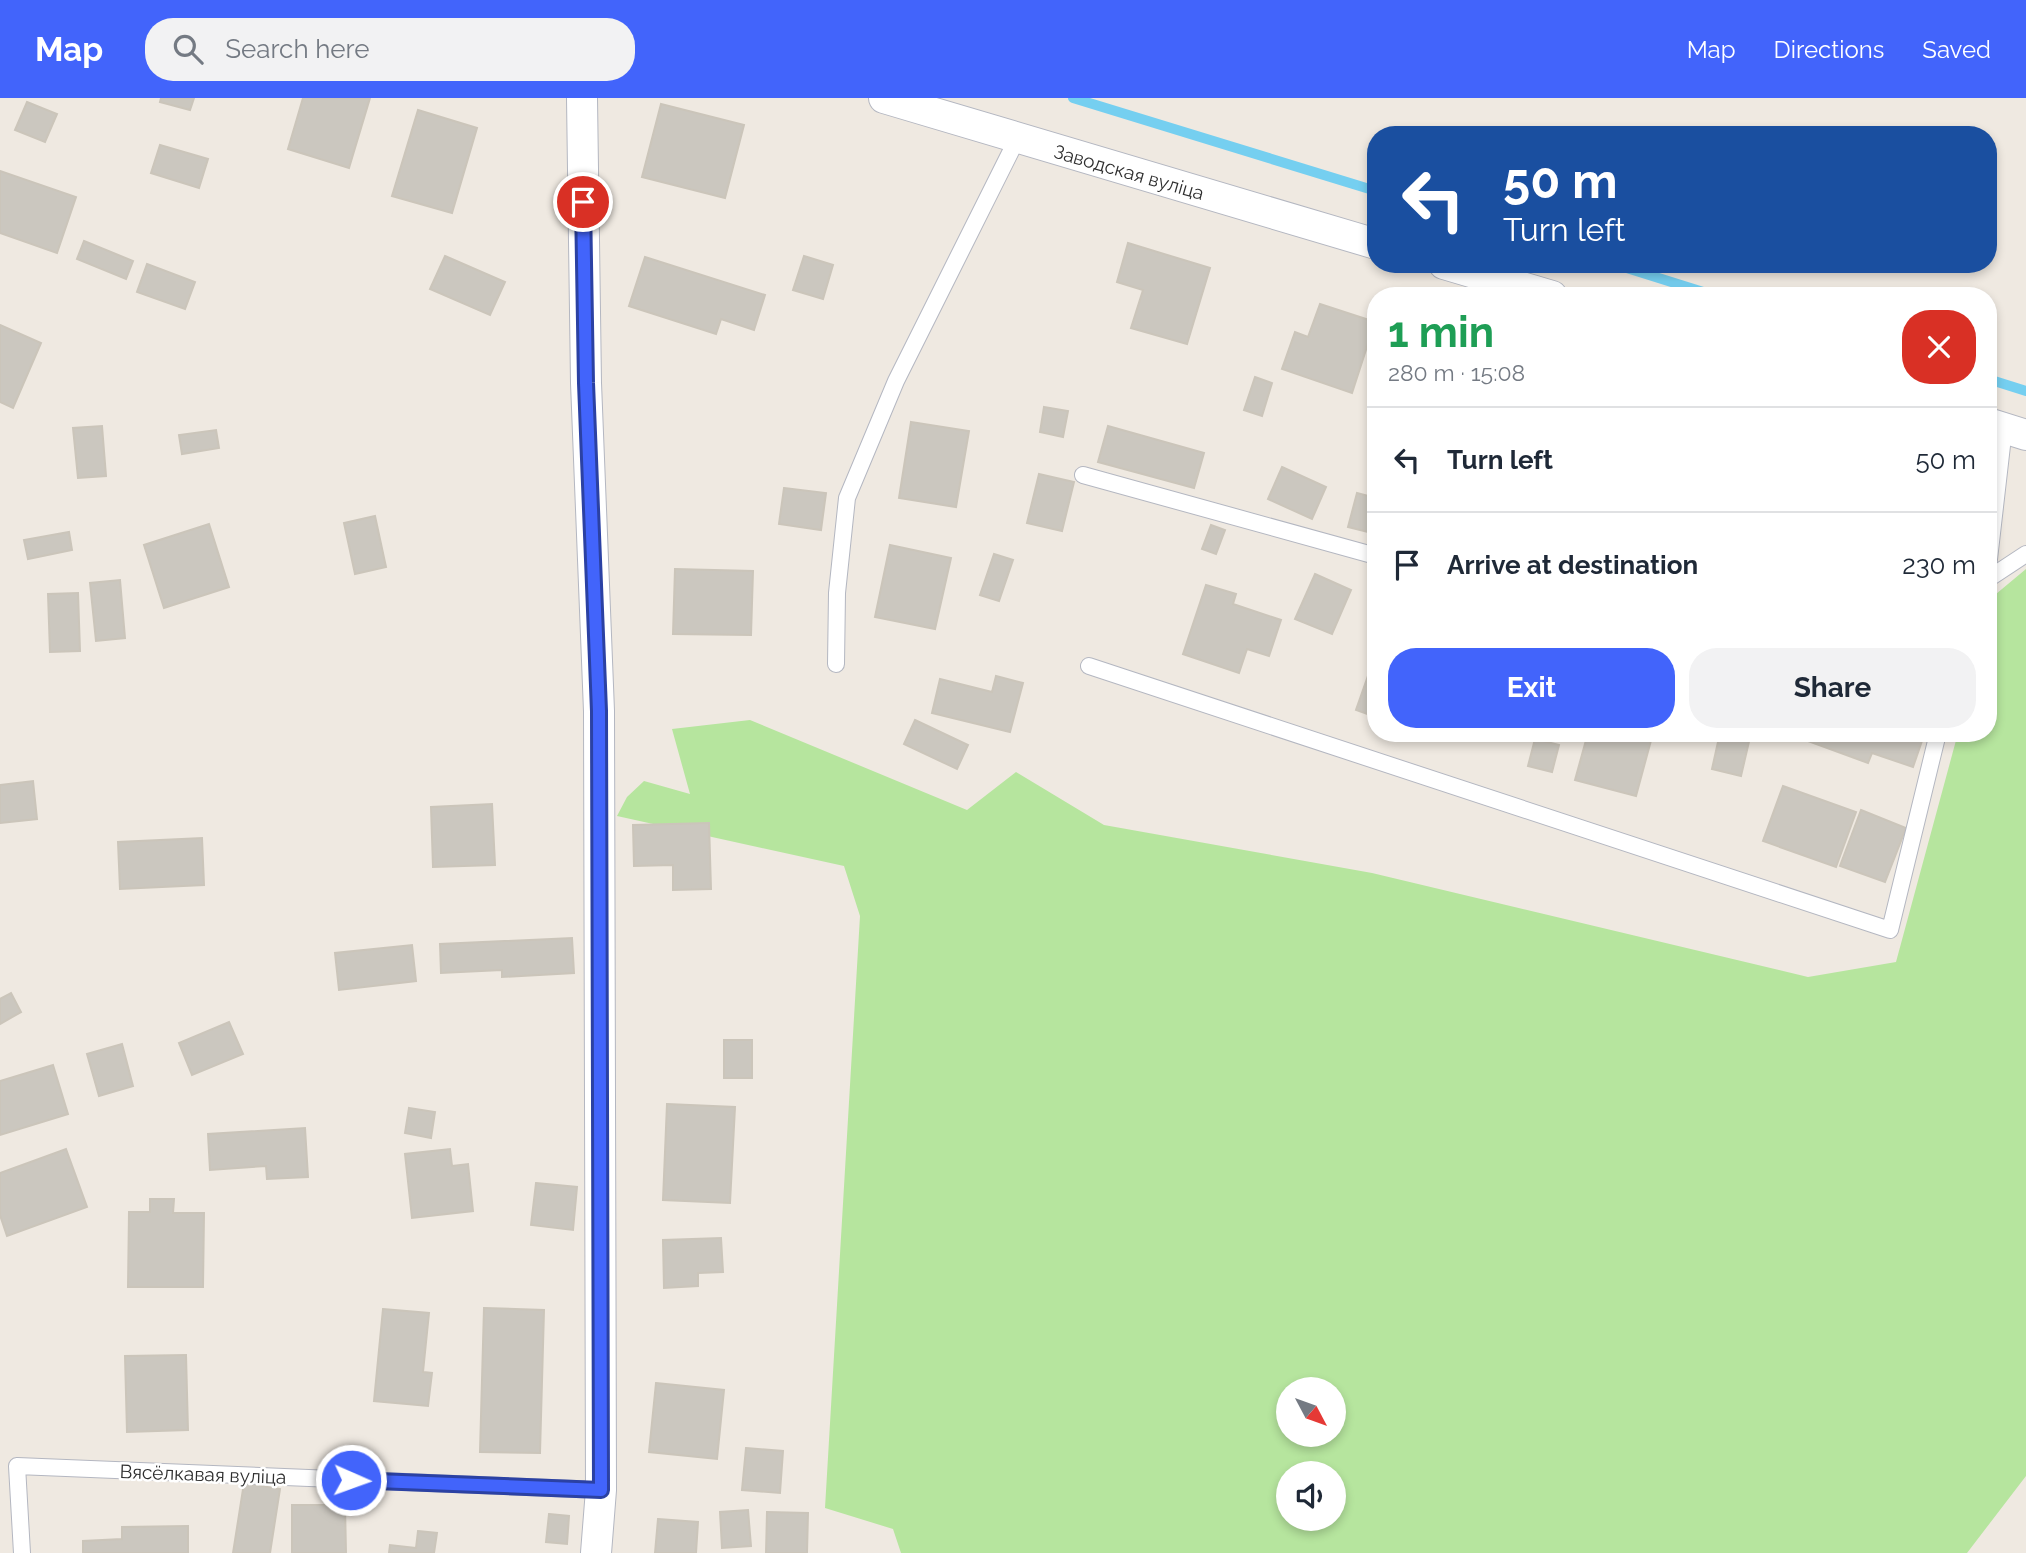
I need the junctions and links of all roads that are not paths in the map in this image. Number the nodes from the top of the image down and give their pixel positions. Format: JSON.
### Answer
{"nodes":[{"id":1,"x":582,"y":98,"type":"edge"},
{"id":2,"x":884,"y":98,"type":"edge"},
{"id":3,"x":1017,"y":139,"type":"junction"},
{"id":4,"x":1367,"y":241,"type":"edge"},
{"id":5,"x":1474,"y":273,"type":"edge"},
{"id":6,"x":1522,"y":287,"type":"edge"},
{"id":7,"x":2006,"y":429,"type":"edge"},
{"id":8,"x":1083,"y":475,"type":"dead end"},
{"id":9,"x":1997,"y":498,"type":"edge"},
{"id":10,"x":1367,"y":554,"type":"edge"},
{"id":11,"x":2026,"y":554,"type":"edge"},
{"id":12,"x":1997,"y":573,"type":"edge"},
{"id":13,"x":836,"y":664,"type":"dead end"},
{"id":14,"x":1089,"y":666,"type":"dead end"},
{"id":15,"x":1936,"y":742,"type":"edge"},
{"id":16,"x":601,"y":1490,"type":"junction"},
{"id":17,"x":22,"y":1553,"type":"edge"},
{"id":18,"x":596,"y":1553,"type":"edge"}],
"edges":[{"from":1,"to":16,"type":"street"},
{"from":2,"to":3,"type":"street","name":"Заводская вуліца"},
{"from":3,"to":4,"type":"street","name":"Заводская вуліца"},
{"from":3,"to":13,"type":"lane"},
{"from":5,"to":6,"type":"street"},
{"from":7,"to":9,"type":"lane"},
{"from":8,"to":10,"type":"lane"},
{"from":11,"to":12,"type":"lane"},
{"from":14,"to":15,"type":"lane"},
{"from":16,"to":17,"type":"lane","name":"Вясёлкавая вуліца"},
{"from":16,"to":18,"type":"street"}]}
